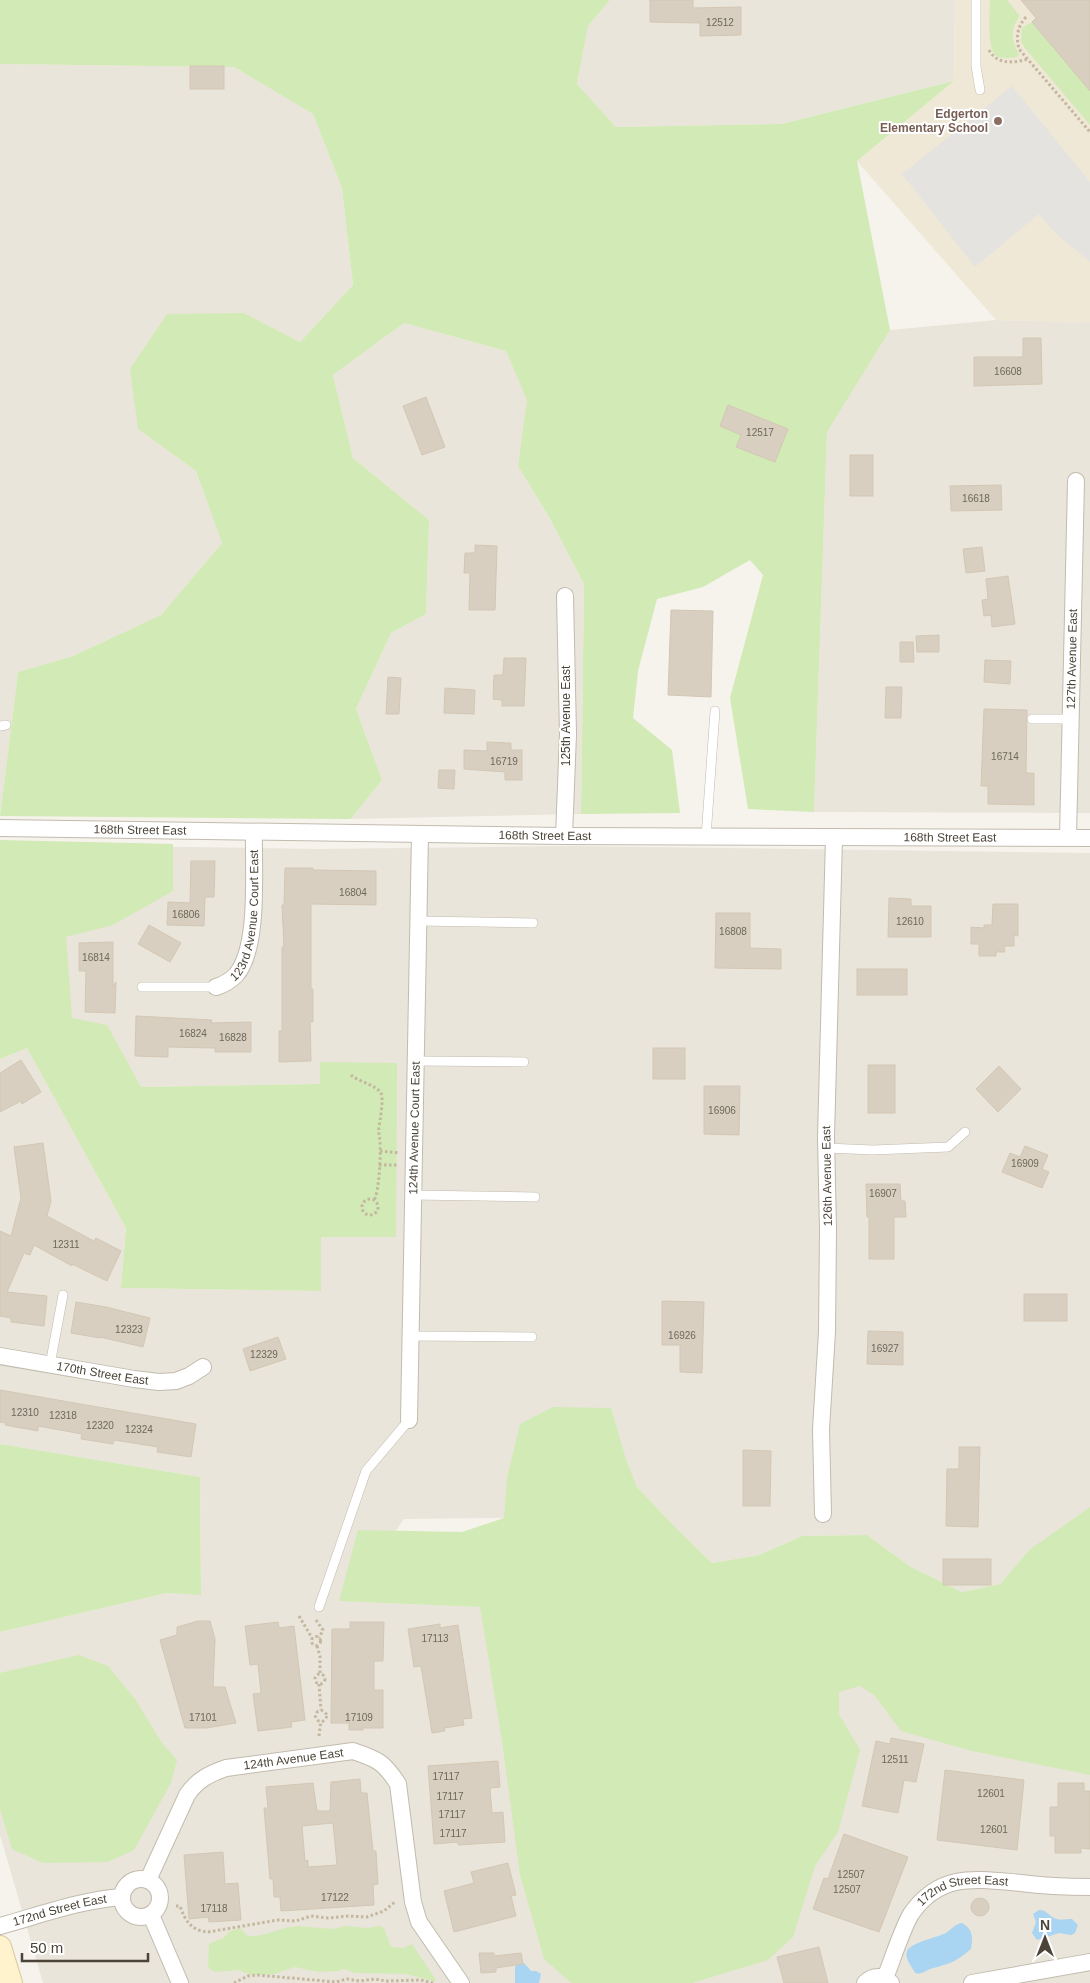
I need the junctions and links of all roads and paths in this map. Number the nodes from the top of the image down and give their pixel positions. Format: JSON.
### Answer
{"nodes":[{"id":1,"x":976,"y":0,"type":"edge"},
{"id":2,"x":1026,"y":17,"type":"dead end"},
{"id":3,"x":988,"y":45,"type":"dead end"},
{"id":4,"x":1028,"y":59,"type":"junction"},
{"id":5,"x":980,"y":90,"type":"dead end"},
{"id":6,"x":1090,"y":132,"type":"edge"},
{"id":7,"x":1076,"y":482,"type":"dead end"},
{"id":8,"x":565,"y":596,"type":"dead end"},
{"id":9,"x":715,"y":711,"type":"dead end"},
{"id":10,"x":1032,"y":719,"type":"dead end"},
{"id":11,"x":1070,"y":719,"type":"junction"},
{"id":12,"x":0,"y":828,"type":"edge"},
{"id":13,"x":254,"y":832,"type":"junction"},
{"id":14,"x":420,"y":834,"type":"junction"},
{"id":15,"x":564,"y":836,"type":"junction"},
{"id":16,"x":706,"y":837,"type":"junction"},
{"id":17,"x":834,"y":837,"type":"junction"},
{"id":18,"x":1068,"y":838,"type":"junction"},
{"id":19,"x":1090,"y":838,"type":"edge"},
{"id":20,"x":418,"y":922,"type":"junction"},
{"id":21,"x":533,"y":923,"type":"dead end"},
{"id":22,"x":142,"y":987,"type":"dead end"},
{"id":23,"x":216,"y":987,"type":"joint"},
{"id":24,"x":416,"y":1061,"type":"junction"},
{"id":25,"x":524,"y":1062,"type":"dead end"},
{"id":26,"x":350,"y":1075,"type":"dead end"},
{"id":27,"x":965,"y":1132,"type":"dead end"},
{"id":28,"x":826,"y":1148,"type":"junction"},
{"id":29,"x":413,"y":1195,"type":"junction"},
{"id":30,"x":535,"y":1197,"type":"dead end"},
{"id":31,"x":374,"y":1200,"type":"junction"},
{"id":32,"x":63,"y":1295,"type":"dead end"},
{"id":33,"x":411,"y":1336,"type":"junction"},
{"id":34,"x":532,"y":1337,"type":"dead end"},
{"id":35,"x":0,"y":1356,"type":"edge"},
{"id":36,"x":50,"y":1364,"type":"junction"},
{"id":37,"x":202,"y":1367,"type":"dead end"},
{"id":38,"x":409,"y":1420,"type":"joint"},
{"id":39,"x":823,"y":1514,"type":"dead end"},
{"id":40,"x":319,"y":1607,"type":"dead end"},
{"id":41,"x":299,"y":1616,"type":"dead end"},
{"id":42,"x":316,"y":1620,"type":"dead end"},
{"id":43,"x":312,"y":1638,"type":"junction"},
{"id":44,"x":319,"y":1638,"type":"junction"},
{"id":45,"x":317,"y":1646,"type":"junction"},
{"id":46,"x":320,"y":1674,"type":"junction"},
{"id":47,"x":320,"y":1684,"type":"junction"},
{"id":48,"x":321,"y":1710,"type":"junction"},
{"id":49,"x":321,"y":1721,"type":"junction"},
{"id":50,"x":319,"y":1736,"type":"dead end"},
{"id":51,"x":148,"y":1880,"type":"junction"},
{"id":52,"x":1090,"y":1888,"type":"edge"},
{"id":53,"x":122,"y":1897,"type":"junction"},
{"id":54,"x":396,"y":1901,"type":"dead end"},
{"id":55,"x":176,"y":1906,"type":"dead end"},
{"id":56,"x":151,"y":1915,"type":"junction"},
{"id":57,"x":0,"y":1926,"type":"edge"},
{"id":58,"x":0,"y":1947,"type":"edge"},
{"id":59,"x":1090,"y":1962,"type":"edge"},
{"id":60,"x":888,"y":1981,"type":"edge"},
{"id":61,"x":11,"y":1983,"type":"edge"},
{"id":62,"x":180,"y":1983,"type":"edge"},
{"id":63,"x":234,"y":1983,"type":"edge"},
{"id":64,"x":433,"y":1983,"type":"edge"},
{"id":65,"x":461,"y":1983,"type":"edge"},
{"id":66,"x":865,"y":1983,"type":"edge"},
{"id":67,"x":972,"y":1983,"type":"edge"}],
"edges":[{"from":1,"to":5,"type":"lane"},
{"from":2,"to":4,"type":"path"},
{"from":3,"to":4,"type":"path"},
{"from":4,"to":6,"type":"path"},
{"from":7,"to":11,"type":"street","name":"127th Avenue East"},
{"from":8,"to":15,"type":"street","name":"125th Avenue East"},
{"from":9,"to":16,"type":"lane"},
{"from":10,"to":11,"type":"lane"},
{"from":11,"to":18,"type":"street","name":"127th Avenue East"},
{"from":12,"to":13,"type":"street","name":"168th Street East"},
{"from":13,"to":14,"type":"street","name":"168th Street East"},
{"from":13,"to":23,"type":"street","name":"123rd Avenue Court East"},
{"from":14,"to":15,"type":"street","name":"168th Street East"},
{"from":14,"to":20,"type":"street","name":"124th Avenue Court East"},
{"from":15,"to":16,"type":"street","name":"168th Street East"},
{"from":16,"to":17,"type":"street","name":"168th Street East"},
{"from":17,"to":18,"type":"street","name":"168th Street East"},
{"from":17,"to":28,"type":"street","name":"126th Avenue East"},
{"from":18,"to":19,"type":"street","name":"168th Street East"},
{"from":20,"to":21,"type":"lane"},
{"from":20,"to":24,"type":"street","name":"124th Avenue Court East"},
{"from":22,"to":23,"type":"lane"},
{"from":24,"to":25,"type":"lane"},
{"from":24,"to":29,"type":"street","name":"124th Avenue Court East"},
{"from":26,"to":31,"type":"path"},
{"from":27,"to":28,"type":"lane"},
{"from":28,"to":39,"type":"street","name":"126th Avenue East"},
{"from":29,"to":30,"type":"lane"},
{"from":29,"to":33,"type":"street","name":"124th Avenue Court East"},
{"from":31,"to":31,"type":"path"},
{"from":32,"to":36,"type":"lane"},
{"from":33,"to":34,"type":"lane"},
{"from":33,"to":38,"type":"street","name":"124th Avenue Court East"},
{"from":35,"to":36,"type":"street","name":"170th Street East"},
{"from":36,"to":37,"type":"street","name":"170th Street East"},
{"from":38,"to":40,"type":"lane"},
{"from":41,"to":43,"type":"path"},
{"from":42,"to":44,"type":"path"},
{"from":43,"to":44,"type":"path"},
{"from":43,"to":45,"type":"path"},
{"from":44,"to":45,"type":"path"},
{"from":45,"to":46,"type":"path"},
{"from":46,"to":47,"type":"path"},
{"from":46,"to":47,"type":"path"},
{"from":47,"to":48,"type":"path"},
{"from":48,"to":49,"type":"path"},
{"from":48,"to":49,"type":"path"},
{"from":49,"to":50,"type":"path"},
{"from":51,"to":53,"type":"street"},
{"from":51,"to":56,"type":"street"},
{"from":51,"to":65,"type":"street","name":"124th Avenue East"},
{"from":52,"to":60,"type":"street","name":"172nd Street East"},
{"from":53,"to":56,"type":"street"},
{"from":53,"to":57,"type":"street","name":"172nd Street East"},
{"from":54,"to":55,"type":"path"},
{"from":56,"to":62,"type":"street"},
{"from":58,"to":61,"type":"main road"},
{"from":59,"to":67,"type":"street"},
{"from":60,"to":66,"type":"street"},
{"from":63,"to":64,"type":"path"}]}
